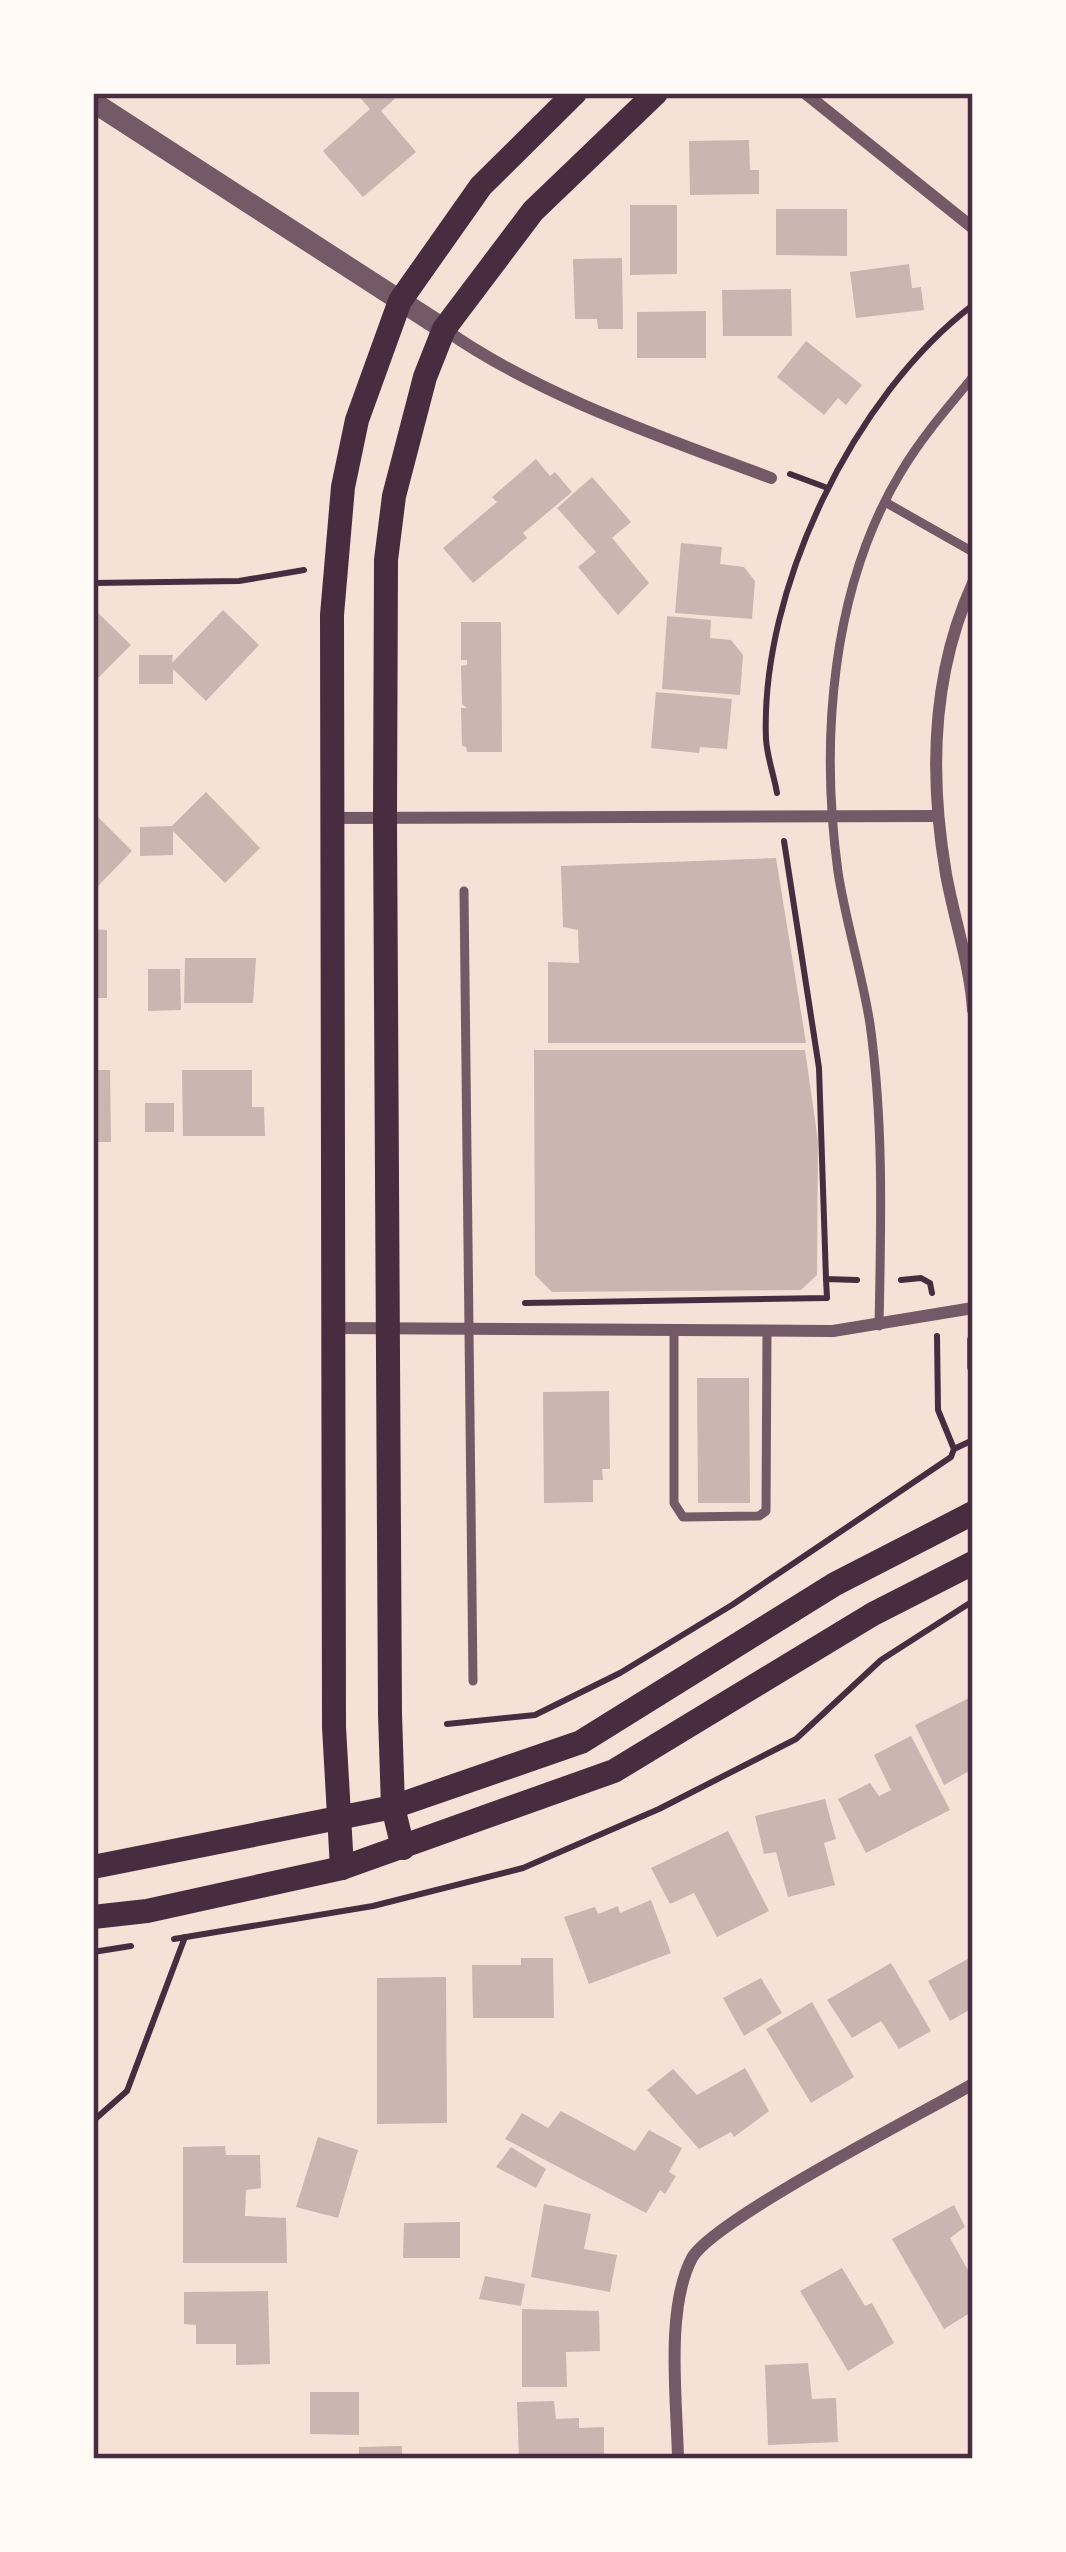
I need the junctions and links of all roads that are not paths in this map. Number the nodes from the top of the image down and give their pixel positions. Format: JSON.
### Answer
{"nodes":[{"id":1,"x":575,"y":93,"type":"edge"},
{"id":2,"x":656,"y":93,"type":"edge"},
{"id":3,"x":805,"y":93,"type":"edge"},
{"id":4,"x":93,"y":102,"type":"edge"},
{"id":5,"x":973,"y":228,"type":"edge"},
{"id":6,"x":400,"y":301,"type":"junction"},
{"id":7,"x":444,"y":329,"type":"junction"},
{"id":8,"x":973,"y":377,"type":"edge"},
{"id":9,"x":770,"y":478,"type":"dead end"},
{"id":10,"x":885,"y":502,"type":"junction"},
{"id":11,"x":973,"y":552,"type":"edge"},
{"id":12,"x":973,"y":583,"type":"edge"},
{"id":13,"x":833,"y":816,"type":"junction"},
{"id":14,"x":937,"y":816,"type":"junction"},
{"id":15,"x":333,"y":818,"type":"junction"},
{"id":16,"x":385,"y":819,"type":"junction"},
{"id":17,"x":464,"y":891,"type":"dead end"},
{"id":18,"x":973,"y":1010,"type":"edge"},
{"id":19,"x":973,"y":1308,"type":"edge"},
{"id":20,"x":880,"y":1326,"type":"junction"},
{"id":21,"x":334,"y":1328,"type":"junction"},
{"id":22,"x":387,"y":1328,"type":"junction"},
{"id":23,"x":468,"y":1330,"type":"junction"},
{"id":24,"x":674,"y":1330,"type":"junction"},
{"id":25,"x":767,"y":1331,"type":"junction"},
{"id":26,"x":973,"y":1340,"type":"edge"},
{"id":27,"x":973,"y":1367,"type":"edge"},
{"id":28,"x":973,"y":1513,"type":"edge"},
{"id":29,"x":973,"y":1563,"type":"edge"},
{"id":30,"x":473,"y":1681,"type":"dead end"},
{"id":31,"x":393,"y":1807,"type":"junction"},
{"id":32,"x":339,"y":1819,"type":"junction"},
{"id":33,"x":403,"y":1848,"type":"junction"},
{"id":34,"x":93,"y":1867,"type":"edge"},
{"id":35,"x":342,"y":1868,"type":"junction"},
{"id":36,"x":93,"y":1917,"type":"edge"},
{"id":37,"x":973,"y":2084,"type":"edge"},
{"id":38,"x":678,"y":2459,"type":"edge"}],
"edges":[{"from":1,"to":6,"type":"main road"},
{"from":2,"to":7,"type":"main road"},
{"from":3,"to":5,"type":"street"},
{"from":4,"to":6,"type":"street"},
{"from":6,"to":7,"type":"street"},
{"from":6,"to":15,"type":"main road"},
{"from":7,"to":9,"type":"street"},
{"from":7,"to":16,"type":"main road"},
{"from":8,"to":10,"type":"lane"},
{"from":10,"to":11,"type":"lane"},
{"from":10,"to":13,"type":"lane"},
{"from":12,"to":14,"type":"street"},
{"from":13,"to":14,"type":"street"},
{"from":13,"to":16,"type":"street"},
{"from":13,"to":20,"type":"lane"},
{"from":14,"to":18,"type":"street"},
{"from":15,"to":16,"type":"street"},
{"from":15,"to":21,"type":"main road"},
{"from":16,"to":22,"type":"main road"},
{"from":17,"to":23,"type":"lane"},
{"from":19,"to":20,"type":"street"},
{"from":20,"to":25,"type":"street"},
{"from":21,"to":22,"type":"street"},
{"from":21,"to":32,"type":"main road"},
{"from":22,"to":23,"type":"street"},
{"from":22,"to":31,"type":"main road"},
{"from":23,"to":24,"type":"street"},
{"from":23,"to":30,"type":"lane"},
{"from":24,"to":25,"type":"street"},
{"from":24,"to":25,"type":"lane"},
{"from":26,"to":27,"type":"street"},
{"from":28,"to":31,"type":"main road"},
{"from":29,"to":33,"type":"main road"},
{"from":31,"to":32,"type":"main road"},
{"from":31,"to":33,"type":"main road"},
{"from":32,"to":34,"type":"main road"},
{"from":32,"to":35,"type":"main road"},
{"from":33,"to":35,"type":"main road"},
{"from":35,"to":36,"type":"main road"},
{"from":37,"to":38,"type":"street"}]}
